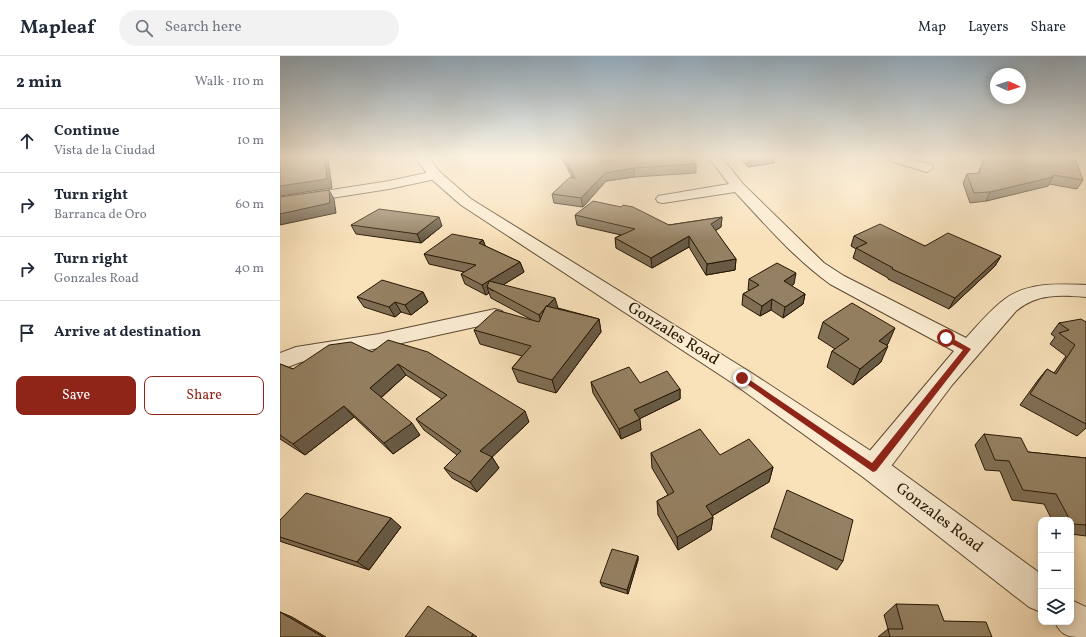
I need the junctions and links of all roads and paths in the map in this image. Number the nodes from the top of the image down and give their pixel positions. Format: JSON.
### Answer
{"nodes":[{"id":1,"x":391,"y":185,"type":"edge"},
{"id":2,"x":448,"y":185,"type":"edge"},
{"id":3,"x":738,"y":187,"type":"joint"},
{"id":4,"x":663,"y":198,"type":"dead end"},
{"id":5,"x":280,"y":202,"type":"edge"},
{"id":6,"x":1086,"y":291,"type":"edge"},
{"id":7,"x":495,"y":316,"type":"edge"},
{"id":8,"x":968,"y":349,"type":"junction"},
{"id":9,"x":280,"y":362,"type":"edge"},
{"id":10,"x":873,"y":468,"type":"junction"},
{"id":11,"x":1038,"y":593,"type":"edge"},
{"id":12,"x":1074,"y":620,"type":"edge"},
{"id":13,"x":1086,"y":630,"type":"edge"}],
"edges":[{"from":1,"to":5,"type":"street"},
{"from":2,"to":10,"type":"street","name":"Gonzales Road"},
{"from":3,"to":4,"type":"street"},
{"from":3,"to":8,"type":"street"},
{"from":6,"to":8,"type":"street"},
{"from":7,"to":9,"type":"street"},
{"from":8,"to":10,"type":"street"},
{"from":10,"to":11,"type":"street","name":"Gonzales Road"},
{"from":12,"to":13,"type":"street"}]}
